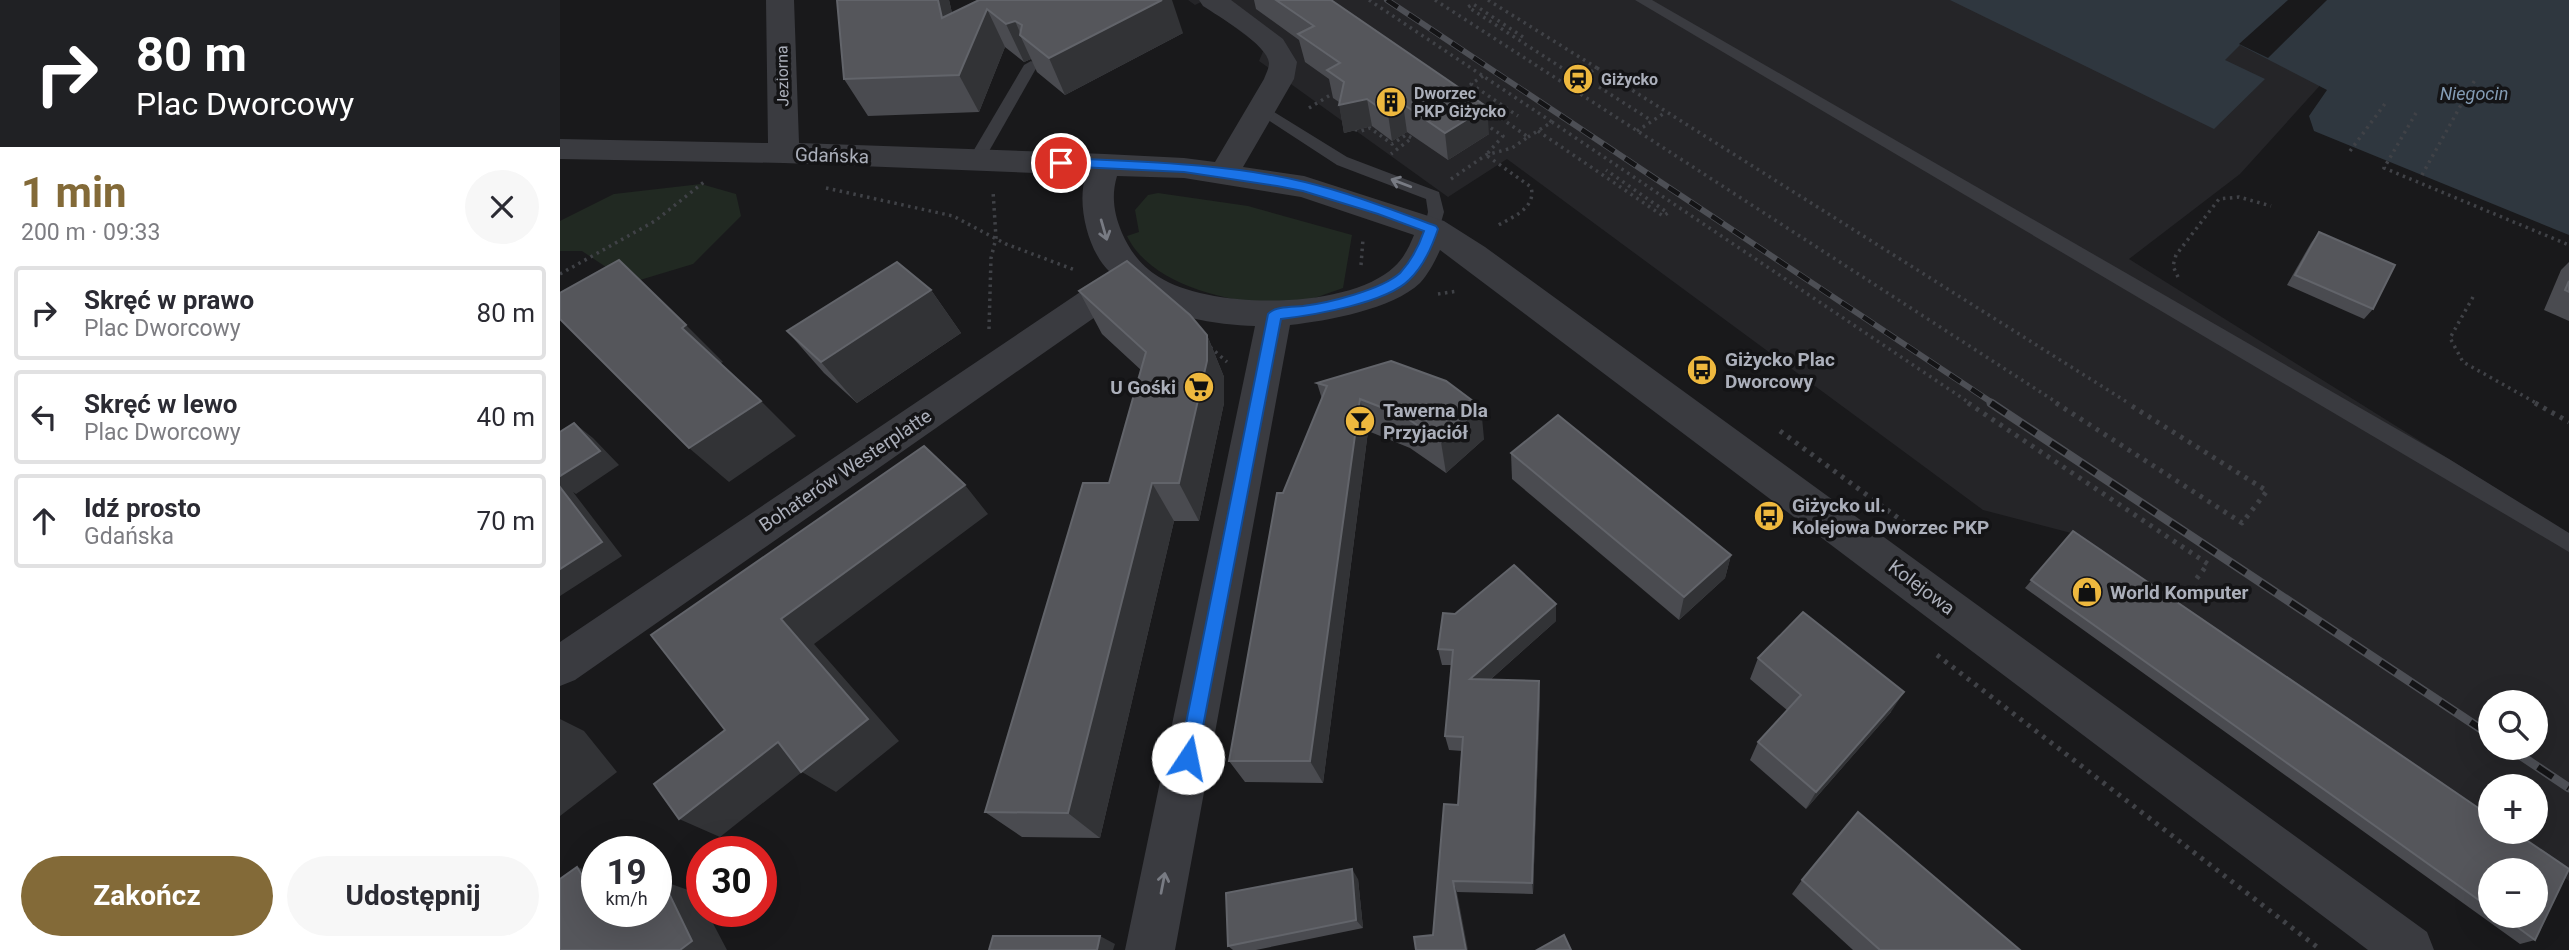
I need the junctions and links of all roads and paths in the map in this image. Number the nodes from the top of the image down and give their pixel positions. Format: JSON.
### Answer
{"nodes":[{"id":1,"x":780,"y":0,"type":"edge"},
{"id":2,"x":1213,"y":0,"type":"edge"},
{"id":3,"x":1369,"y":0,"type":"edge"},
{"id":4,"x":1435,"y":0,"type":"edge"},
{"id":5,"x":1488,"y":0,"type":"edge"},
{"id":6,"x":1642,"y":0,"type":"edge"},
{"id":7,"x":1523,"y":37,"type":"dead end"},
{"id":8,"x":1031,"y":65,"type":"edge"},
{"id":9,"x":1597,"y":68,"type":"junction"},
{"id":10,"x":1483,"y":76,"type":"junction"},
{"id":11,"x":2476,"y":78,"type":"dead end"},
{"id":12,"x":1579,"y":79,"type":"junction"},
{"id":13,"x":1568,"y":86,"type":"junction"},
{"id":14,"x":1345,"y":87,"type":"edge"},
{"id":15,"x":1600,"y":88,"type":"dead end"},
{"id":16,"x":2387,"y":101,"type":"dead end"},
{"id":17,"x":1482,"y":105,"type":"edge"},
{"id":18,"x":1261,"y":109,"type":"junction"},
{"id":19,"x":1667,"y":112,"type":"junction"},
{"id":20,"x":1302,"y":113,"type":"dead end"},
{"id":21,"x":2416,"y":113,"type":"dead end"},
{"id":22,"x":1518,"y":116,"type":"dead end"},
{"id":23,"x":1481,"y":121,"type":"edge"},
{"id":24,"x":1652,"y":121,"type":"junction"},
{"id":25,"x":1552,"y":122,"type":"junction"},
{"id":26,"x":1352,"y":124,"type":"edge"},
{"id":27,"x":1538,"y":131,"type":"junction"},
{"id":28,"x":1637,"y":131,"type":"junction"},
{"id":29,"x":1528,"y":137,"type":"junction"},
{"id":30,"x":560,"y":149,"type":"edge"},
{"id":31,"x":2350,"y":151,"type":"dead end"},
{"id":32,"x":784,"y":153,"type":"junction"},
{"id":33,"x":1486,"y":155,"type":"junction"},
{"id":34,"x":976,"y":160,"type":"junction"},
{"id":35,"x":1386,"y":160,"type":"dead end"},
{"id":36,"x":1105,"y":164,"type":"junction"},
{"id":37,"x":1606,"y":170,"type":"dead end"},
{"id":38,"x":1224,"y":173,"type":"junction"},
{"id":39,"x":711,"y":175,"type":"dead end"},
{"id":40,"x":2422,"y":175,"type":"dead end"},
{"id":41,"x":1455,"y":185,"type":"dead end"},
{"id":42,"x":817,"y":186,"type":"dead end"},
{"id":43,"x":993,"y":186,"type":"dead end"},
{"id":44,"x":2215,"y":206,"type":"dead end"},
{"id":45,"x":2271,"y":206,"type":"dead end"},
{"id":46,"x":1489,"y":223,"type":"dead end"},
{"id":47,"x":1495,"y":227,"type":"junction"},
{"id":48,"x":1432,"y":229,"type":"junction"},
{"id":49,"x":1363,"y":234,"type":"dead end"},
{"id":50,"x":1505,"y":234,"type":"dead end"},
{"id":51,"x":996,"y":238,"type":"junction"},
{"id":52,"x":2569,"y":245,"type":"edge"},
{"id":53,"x":560,"y":274,"type":"edge"},
{"id":54,"x":1086,"y":274,"type":"dead end"},
{"id":55,"x":1130,"y":275,"type":"junction"},
{"id":56,"x":1371,"y":294,"type":"junction"},
{"id":57,"x":2473,"y":297,"type":"dead end"},
{"id":58,"x":1275,"y":314,"type":"junction"},
{"id":59,"x":989,"y":327,"type":"dead end"},
{"id":60,"x":2569,"y":422,"type":"edge"},
{"id":61,"x":2569,"y":543,"type":"edge"},
{"id":62,"x":2193,"y":583,"type":"dead end"},
{"id":63,"x":560,"y":666,"type":"edge"},
{"id":64,"x":1150,"y":950,"type":"edge"},
{"id":65,"x":2409,"y":950,"type":"edge"}],
"edges":[{"from":1,"to":32,"type":"street","name":"Jeziorna"},
{"from":2,"to":18,"type":"street"},
{"from":3,"to":10,"type":"path"},
{"from":4,"to":13,"type":"path"},
{"from":5,"to":9,"type":"path"},
{"from":6,"to":61,"type":"lane"},
{"from":7,"to":12,"type":"path"},
{"from":8,"to":34,"type":"lane"},
{"from":9,"to":12,"type":"path"},
{"from":9,"to":19,"type":"path"},
{"from":10,"to":22,"type":"path"},
{"from":10,"to":25,"type":"path"},
{"from":11,"to":40,"type":"path"},
{"from":12,"to":13,"type":"path"},
{"from":13,"to":28,"type":"path"},
{"from":14,"to":20,"type":"path"},
{"from":15,"to":24,"type":"path"},
{"from":16,"to":31,"type":"path"},
{"from":17,"to":29,"type":"path"},
{"from":18,"to":38,"type":"street"},
{"from":48,"to":18,"type":"lane","one_way":true},
{"from":19,"to":24,"type":"path"},
{"from":19,"to":28,"type":"path"},
{"from":21,"to":52,"type":"path"},
{"from":23,"to":33,"type":"path"},
{"from":24,"to":28,"type":"path"},
{"from":25,"to":27,"type":"path"},
{"from":25,"to":62,"type":"path"},
{"from":26,"to":35,"type":"path"},
{"from":27,"to":29,"type":"path"},
{"from":27,"to":37,"type":"path"},
{"from":29,"to":33,"type":"path"},
{"from":30,"to":32,"type":"street","name":"Gdańska"},
{"from":32,"to":34,"type":"street","name":"Gdańska"},
{"from":33,"to":41,"type":"path"},
{"from":33,"to":47,"type":"path"},
{"from":34,"to":36,"type":"street","name":"Gdańska"},
{"from":36,"to":38,"type":"street","name":"Gdańska"},
{"from":36,"to":55,"type":"street","one_way":true},
{"from":38,"to":48,"type":"street","name":"Kolejowa"},
{"from":39,"to":53,"type":"path"},
{"from":42,"to":51,"type":"path"},
{"from":43,"to":51,"type":"path"},
{"from":44,"to":45,"type":"path"},
{"from":46,"to":47,"type":"path"},
{"from":47,"to":50,"type":"path"},
{"from":48,"to":56,"type":"street"},
{"from":48,"to":65,"type":"street","name":"Kolejowa"},
{"from":49,"to":56,"type":"path"},
{"from":51,"to":54,"type":"path"},
{"from":51,"to":59,"type":"path"},
{"from":55,"to":58,"type":"street"},
{"from":55,"to":63,"type":"street","name":"Bohaterów Westerplatte"},
{"from":56,"to":58,"type":"street"},
{"from":57,"to":60,"type":"path"},
{"from":64,"to":58,"type":"street","one_way":true}]}
